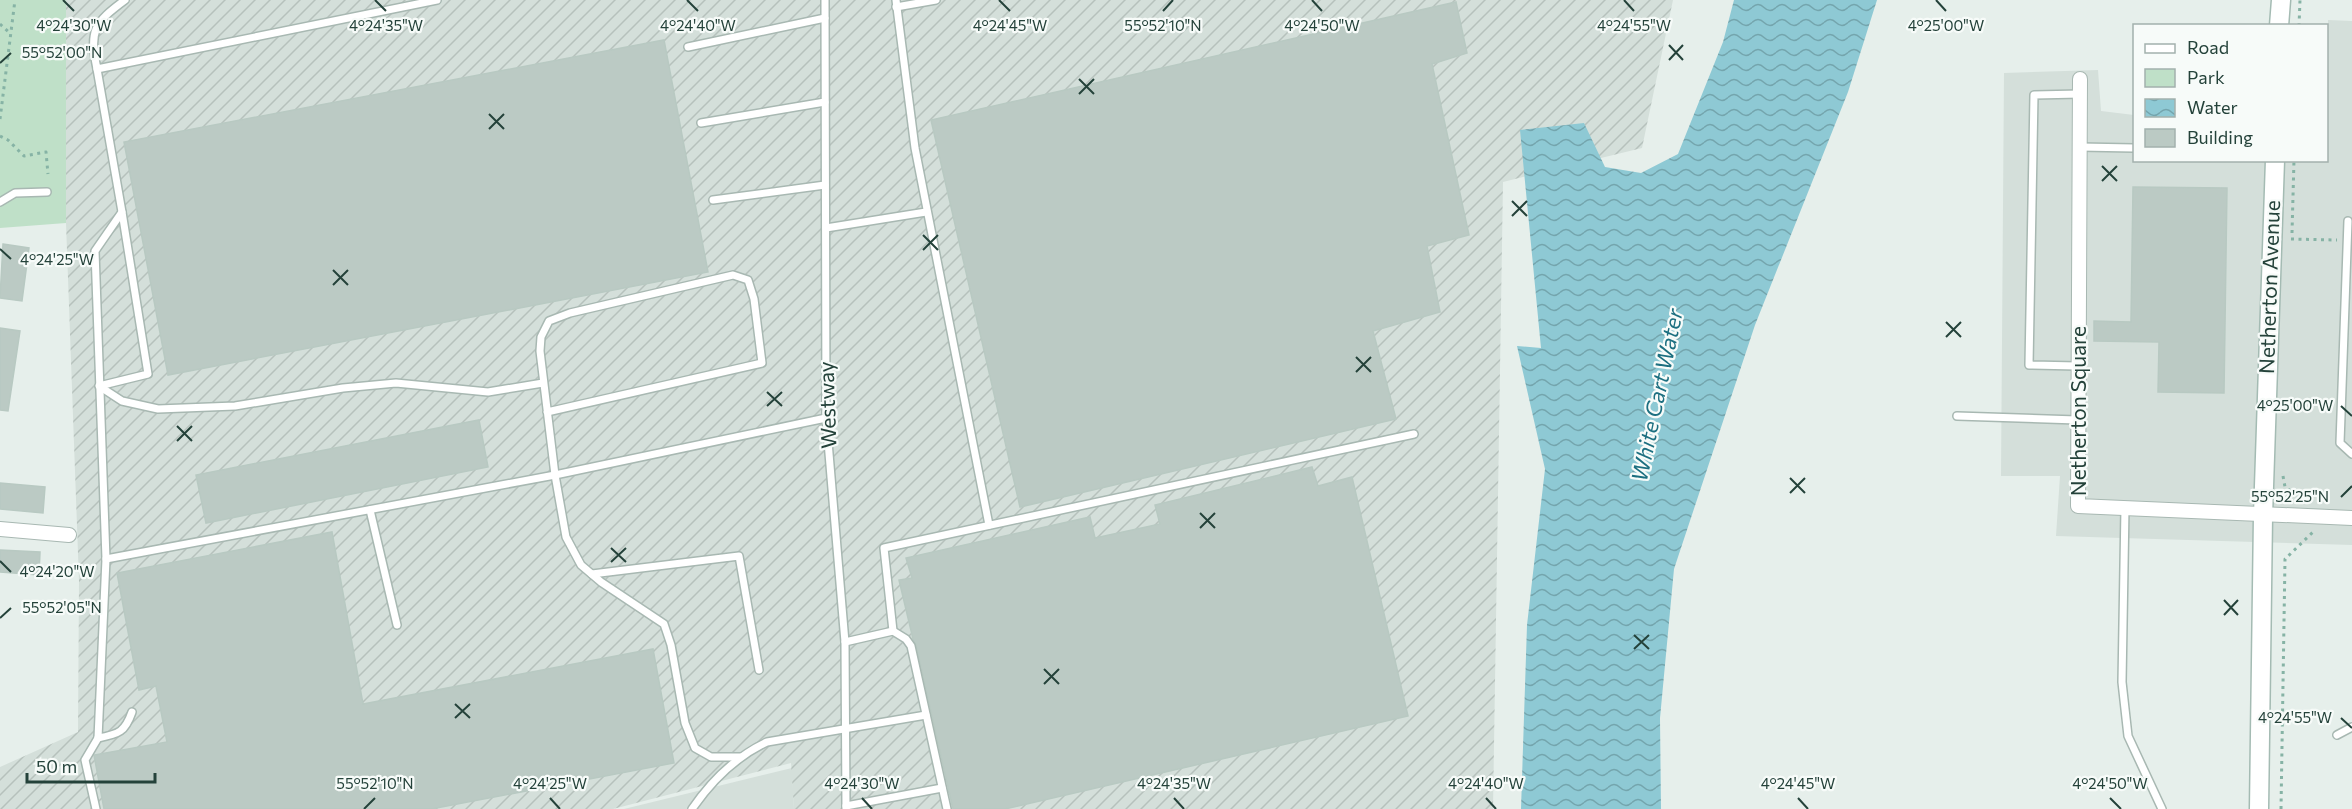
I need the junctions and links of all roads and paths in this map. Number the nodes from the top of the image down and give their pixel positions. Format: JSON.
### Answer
{"nodes":[{"id":1,"x":15,"y":0,"type":"edge"},
{"id":2,"x":125,"y":0,"type":"edge"},
{"id":3,"x":437,"y":0,"type":"edge"},
{"id":4,"x":825,"y":0,"type":"edge"},
{"id":5,"x":936,"y":0,"type":"edge"},
{"id":6,"x":2281,"y":0,"type":"edge"},
{"id":7,"x":2300,"y":0,"type":"edge"},
{"id":8,"x":896,"y":3,"type":"edge"},
{"id":9,"x":825,"y":18,"type":"junction"},
{"id":10,"x":0,"y":24,"type":"edge"},
{"id":11,"x":2279,"y":24,"type":"edge"},
{"id":12,"x":2299,"y":24,"type":"edge"},
{"id":13,"x":11,"y":34,"type":"junction"},
{"id":14,"x":688,"y":47,"type":"dead end"},
{"id":15,"x":97,"y":69,"type":"junction"},
{"id":16,"x":2080,"y":79,"type":"dead end"},
{"id":17,"x":2080,"y":94,"type":"junction"},
{"id":18,"x":825,"y":102,"type":"junction"},
{"id":19,"x":0,"y":119,"type":"edge"},
{"id":20,"x":701,"y":123,"type":"dead end"},
{"id":21,"x":0,"y":135,"type":"edge"},
{"id":22,"x":2080,"y":147,"type":"junction"},
{"id":23,"x":2133,"y":148,"type":"edge"},
{"id":24,"x":2275,"y":162,"type":"edge"},
{"id":25,"x":2294,"y":162,"type":"edge"},
{"id":26,"x":48,"y":174,"type":"dead end"},
{"id":27,"x":825,"y":185,"type":"junction"},
{"id":28,"x":47,"y":192,"type":"dead end"},
{"id":29,"x":713,"y":200,"type":"dead end"},
{"id":30,"x":0,"y":202,"type":"edge"},
{"id":31,"x":122,"y":212,"type":"junction"},
{"id":32,"x":926,"y":212,"type":"junction"},
{"id":33,"x":2348,"y":221,"type":"dead end"},
{"id":34,"x":826,"y":228,"type":"junction"},
{"id":35,"x":2291,"y":239,"type":"junction"},
{"id":36,"x":2348,"y":240,"type":"junction"},
{"id":37,"x":2291,"y":250,"type":"dead end"},
{"id":38,"x":2077,"y":366,"type":"junction"},
{"id":39,"x":543,"y":383,"type":"junction"},
{"id":40,"x":99,"y":386,"type":"junction"},
{"id":41,"x":547,"y":412,"type":"junction"},
{"id":42,"x":1958,"y":417,"type":"dead end"},
{"id":43,"x":826,"y":418,"type":"junction"},
{"id":44,"x":2077,"y":420,"type":"junction"},
{"id":45,"x":1414,"y":434,"type":"dead end"},
{"id":46,"x":2352,"y":454,"type":"edge"},
{"id":47,"x":2281,"y":468,"type":"dead end"},
{"id":48,"x":555,"y":475,"type":"junction"},
{"id":49,"x":2125,"y":508,"type":"junction"},
{"id":50,"x":370,"y":510,"type":"junction"},
{"id":51,"x":2263,"y":516,"type":"junction"},
{"id":52,"x":2328,"y":517,"type":"junction"},
{"id":53,"x":2352,"y":518,"type":"edge"},
{"id":54,"x":989,"y":525,"type":"junction"},
{"id":55,"x":0,"y":529,"type":"edge"},
{"id":56,"x":69,"y":535,"type":"dead end"},
{"id":57,"x":106,"y":560,"type":"junction"},
{"id":58,"x":592,"y":574,"type":"junction"},
{"id":59,"x":397,"y":625,"type":"dead end"},
{"id":60,"x":893,"y":631,"type":"junction"},
{"id":61,"x":845,"y":642,"type":"junction"},
{"id":62,"x":759,"y":670,"type":"dead end"},
{"id":63,"x":132,"y":712,"type":"dead end"},
{"id":64,"x":926,"y":715,"type":"junction"},
{"id":65,"x":2352,"y":727,"type":"edge"},
{"id":66,"x":845,"y":729,"type":"junction"},
{"id":67,"x":2337,"y":735,"type":"dead end"},
{"id":68,"x":98,"y":738,"type":"junction"},
{"id":69,"x":740,"y":757,"type":"junction"},
{"id":70,"x":942,"y":788,"type":"junction"},
{"id":71,"x":846,"y":807,"type":"edge"},
{"id":72,"x":96,"y":809,"type":"edge"},
{"id":73,"x":692,"y":809,"type":"edge"},
{"id":74,"x":947,"y":809,"type":"edge"},
{"id":75,"x":2162,"y":809,"type":"edge"},
{"id":76,"x":2259,"y":809,"type":"edge"},
{"id":77,"x":2282,"y":809,"type":"edge"}],
"edges":[{"from":1,"to":13,"type":"path"},
{"from":2,"to":15,"type":"lane"},
{"from":3,"to":15,"type":"lane"},
{"from":4,"to":9,"type":"lane","name":"Westway"},
{"from":5,"to":8,"type":"lane"},
{"from":6,"to":11,"type":"street"},
{"from":7,"to":12,"type":"path"},
{"from":8,"to":32,"type":"lane"},
{"from":9,"to":14,"type":"lane"},
{"from":9,"to":18,"type":"lane","name":"Westway"},
{"from":10,"to":13,"type":"path"},
{"from":13,"to":19,"type":"path"},
{"from":15,"to":31,"type":"lane"},
{"from":16,"to":17,"type":"street","name":"Netherton Square"},
{"from":17,"to":22,"type":"street","name":"Netherton Square"},
{"from":17,"to":38,"type":"lane"},
{"from":18,"to":20,"type":"lane"},
{"from":18,"to":27,"type":"lane","name":"Westway"},
{"from":21,"to":26,"type":"path"},
{"from":22,"to":23,"type":"lane"},
{"from":22,"to":38,"type":"street","name":"Netherton Square"},
{"from":24,"to":51,"type":"street","name":"Netherton Avenue"},
{"from":25,"to":35,"type":"path"},
{"from":27,"to":29,"type":"lane"},
{"from":27,"to":34,"type":"lane","name":"Westway"},
{"from":28,"to":30,"type":"lane"},
{"from":31,"to":40,"type":"lane"},
{"from":31,"to":40,"type":"lane"},
{"from":32,"to":34,"type":"lane"},
{"from":32,"to":54,"type":"lane"},
{"from":33,"to":36,"type":"lane"},
{"from":34,"to":43,"type":"lane","name":"Westway"},
{"from":35,"to":36,"type":"path"},
{"from":35,"to":37,"type":"path"},
{"from":36,"to":46,"type":"lane"},
{"from":38,"to":44,"type":"street","name":"Netherton Square"},
{"from":39,"to":40,"type":"lane"},
{"from":39,"to":41,"type":"lane"},
{"from":39,"to":41,"type":"lane"},
{"from":40,"to":57,"type":"lane"},
{"from":41,"to":48,"type":"lane"},
{"from":42,"to":44,"type":"lane"},
{"from":43,"to":48,"type":"lane"},
{"from":43,"to":61,"type":"lane","name":"Westway"},
{"from":44,"to":49,"type":"street","name":"Netherton Square"},
{"from":45,"to":54,"type":"lane"},
{"from":47,"to":52,"type":"path"},
{"from":48,"to":50,"type":"lane"},
{"from":48,"to":58,"type":"lane"},
{"from":49,"to":51,"type":"street","name":"Netherton Square"},
{"from":49,"to":75,"type":"lane"},
{"from":50,"to":57,"type":"lane"},
{"from":50,"to":59,"type":"lane"},
{"from":51,"to":52,"type":"street","name":"Netherton Square"},
{"from":51,"to":76,"type":"street","name":"Netherton Avenue"},
{"from":52,"to":53,"type":"street","name":"Netherton Square"},
{"from":52,"to":77,"type":"path"},
{"from":54,"to":60,"type":"lane"},
{"from":55,"to":56,"type":"street"},
{"from":57,"to":68,"type":"lane"},
{"from":58,"to":62,"type":"lane"},
{"from":58,"to":69,"type":"lane"},
{"from":60,"to":61,"type":"lane"},
{"from":60,"to":64,"type":"lane"},
{"from":61,"to":66,"type":"lane","name":"Westway"},
{"from":63,"to":68,"type":"lane"},
{"from":64,"to":66,"type":"lane"},
{"from":64,"to":70,"type":"lane"},
{"from":65,"to":67,"type":"lane"},
{"from":66,"to":69,"type":"lane"},
{"from":66,"to":71,"type":"lane","name":"Westway"},
{"from":68,"to":72,"type":"lane"},
{"from":69,"to":73,"type":"lane"},
{"from":70,"to":71,"type":"lane"},
{"from":70,"to":74,"type":"lane"}]}
